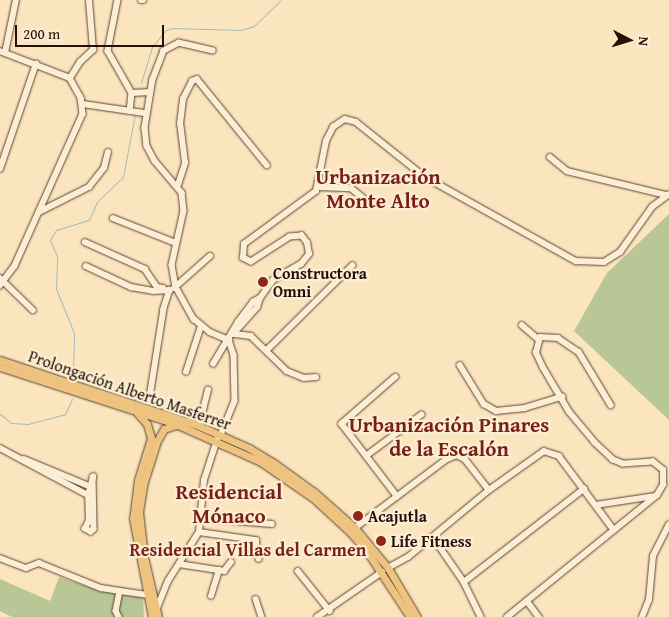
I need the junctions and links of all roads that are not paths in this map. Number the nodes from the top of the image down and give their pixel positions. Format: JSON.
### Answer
{"nodes":[{"id":1,"x":16,"y":0,"type":"edge"},
{"id":2,"x":89,"y":0,"type":"edge"},
{"id":3,"x":118,"y":0,"type":"edge"},
{"id":4,"x":213,"y":51,"type":"dead end"},
{"id":5,"x":2,"y":52,"type":"edge"},
{"id":6,"x":36,"y":64,"type":"junction"},
{"id":7,"x":70,"y":78,"type":"junction"},
{"id":8,"x":150,"y":92,"type":"junction"},
{"id":9,"x":132,"y":93,"type":"junction"},
{"id":10,"x":83,"y":104,"type":"junction"},
{"id":11,"x":130,"y":110,"type":"junction"},
{"id":12,"x":145,"y":113,"type":"junction"},
{"id":13,"x":108,"y":152,"type":"dead end"},
{"id":14,"x":550,"y":157,"type":"dead end"},
{"id":15,"x":267,"y":165,"type":"dead end"},
{"id":16,"x":0,"y":169,"type":"edge"},
{"id":17,"x":178,"y":185,"type":"junction"},
{"id":18,"x":319,"y":186,"type":"junction"},
{"id":19,"x":668,"y":195,"type":"edge"},
{"id":20,"x":368,"y":202,"type":"dead end"},
{"id":21,"x":39,"y":212,"type":"junction"},
{"id":22,"x":113,"y":218,"type":"dead end"},
{"id":23,"x":85,"y":242,"type":"dead end"},
{"id":24,"x":176,"y":243,"type":"junction"},
{"id":25,"x":210,"y":256,"type":"dead end"},
{"id":26,"x":86,"y":266,"type":"dead end"},
{"id":27,"x":352,"y":266,"type":"dead end"},
{"id":28,"x":1,"y":283,"type":"edge"},
{"id":29,"x":173,"y":288,"type":"junction"},
{"id":30,"x":33,"y":310,"type":"dead end"},
{"id":31,"x":522,"y":325,"type":"dead end"},
{"id":32,"x":201,"y":326,"type":"junction"},
{"id":33,"x":231,"y":337,"type":"junction"},
{"id":34,"x":539,"y":340,"type":"junction"},
{"id":35,"x":267,"y":350,"type":"junction"},
{"id":36,"x":0,"y":360,"type":"edge"},
{"id":37,"x":213,"y":364,"type":"dead end"},
{"id":38,"x":460,"y":365,"type":"dead end"},
{"id":39,"x":0,"y":367,"type":"edge"},
{"id":40,"x":186,"y":372,"type":"dead end"},
{"id":41,"x":316,"y":377,"type":"dead end"},
{"id":42,"x":396,"y":377,"type":"dead end"},
{"id":43,"x":208,"y":390,"type":"dead end"},
{"id":44,"x":150,"y":396,"type":"dead end"},
{"id":45,"x":562,"y":397,"type":"junction"},
{"id":46,"x":611,"y":405,"type":"dead end"},
{"id":47,"x":136,"y":412,"type":"junction"},
{"id":48,"x":421,"y":415,"type":"dead end"},
{"id":49,"x":178,"y":425,"type":"junction"},
{"id":50,"x":199,"y":426,"type":"junction"},
{"id":51,"x":219,"y":437,"type":"junction"},
{"id":52,"x":0,"y":448,"type":"edge"},
{"id":53,"x":366,"y":456,"type":"junction"},
{"id":54,"x":17,"y":458,"type":"junction"},
{"id":55,"x":89,"y":486,"type":"junction"},
{"id":56,"x":584,"y":489,"type":"junction"},
{"id":57,"x":489,"y":490,"type":"junction"},
{"id":58,"x":88,"y":494,"type":"junction"},
{"id":59,"x":657,"y":495,"type":"junction"},
{"id":60,"x":397,"y":496,"type":"junction"},
{"id":61,"x":596,"y":505,"type":"junction"},
{"id":62,"x":201,"y":518,"type":"junction"},
{"id":63,"x":272,"y":524,"type":"dead end"},
{"id":64,"x":669,"y":525,"type":"edge"},
{"id":65,"x":355,"y":528,"type":"junction"},
{"id":66,"x":614,"y":530,"type":"junction"},
{"id":67,"x":199,"y":532,"type":"junction"},
{"id":68,"x":433,"y":536,"type":"junction"},
{"id":69,"x":0,"y":558,"type":"edge"},
{"id":70,"x":259,"y":559,"type":"dead end"},
{"id":71,"x":231,"y":562,"type":"dead end"},
{"id":72,"x":179,"y":564,"type":"junction"},
{"id":73,"x":219,"y":570,"type":"junction"},
{"id":74,"x":385,"y":570,"type":"junction"},
{"id":75,"x":298,"y":571,"type":"dead end"},
{"id":76,"x":464,"y":582,"type":"junction"},
{"id":77,"x":120,"y":591,"type":"junction"},
{"id":78,"x":148,"y":595,"type":"junction"},
{"id":79,"x":212,"y":596,"type":"dead end"},
{"id":80,"x":256,"y":600,"type":"dead end"},
{"id":81,"x":527,"y":601,"type":"junction"},
{"id":82,"x":156,"y":608,"type":"junction"},
{"id":83,"x":330,"y":611,"type":"junction"},
{"id":84,"x":119,"y":617,"type":"edge"},
{"id":85,"x":152,"y":617,"type":"edge"},
{"id":86,"x":158,"y":617,"type":"edge"},
{"id":87,"x":262,"y":617,"type":"edge"},
{"id":88,"x":317,"y":617,"type":"edge"},
{"id":89,"x":410,"y":617,"type":"edge"},
{"id":90,"x":417,"y":617,"type":"edge"},
{"id":91,"x":481,"y":617,"type":"edge"},
{"id":92,"x":507,"y":617,"type":"edge"},
{"id":93,"x":539,"y":617,"type":"edge"},
{"id":94,"x":642,"y":617,"type":"edge"}],
"edges":[{"from":1,"to":5,"type":"street"},
{"from":2,"to":7,"type":"street"},
{"from":3,"to":9,"type":"street"},
{"from":4,"to":8,"type":"street"},
{"from":5,"to":6,"type":"street"},
{"from":6,"to":7,"type":"street"},
{"from":6,"to":16,"type":"street"},
{"from":7,"to":10,"type":"street"},
{"from":8,"to":9,"type":"street"},
{"from":8,"to":12,"type":"street"},
{"from":9,"to":11,"type":"street"},
{"from":10,"to":11,"type":"street"},
{"from":10,"to":21,"type":"street"},
{"from":11,"to":12,"type":"street"},
{"from":12,"to":17,"type":"street"},
{"from":13,"to":21,"type":"street"},
{"from":14,"to":19,"type":"street"},
{"from":15,"to":17,"type":"street"},
{"from":17,"to":24,"type":"street"},
{"from":18,"to":19,"type":"street"},
{"from":18,"to":20,"type":"street"},
{"from":18,"to":33,"type":"street"},
{"from":21,"to":28,"type":"street"},
{"from":22,"to":24,"type":"street"},
{"from":23,"to":29,"type":"street"},
{"from":24,"to":29,"type":"street"},
{"from":25,"to":29,"type":"street"},
{"from":26,"to":29,"type":"street"},
{"from":27,"to":35,"type":"street"},
{"from":28,"to":30,"type":"street"},
{"from":29,"to":32,"type":"street"},
{"from":29,"to":44,"type":"street"},
{"from":31,"to":34,"type":"street"},
{"from":32,"to":33,"type":"street"},
{"from":32,"to":40,"type":"street"},
{"from":33,"to":35,"type":"street"},
{"from":33,"to":37,"type":"street"},
{"from":33,"to":51,"type":"street"},
{"from":34,"to":45,"type":"street"},
{"from":34,"to":46,"type":"street"},
{"from":35,"to":41,"type":"street"},
{"from":36,"to":50,"type":"main road","name":"Prolongación Alberto Masferrer"},
{"from":38,"to":45,"type":"street"},
{"from":39,"to":47,"type":"main road","name":"Prolongación Alberto Masferrer"},
{"from":42,"to":53,"type":"street"},
{"from":43,"to":50,"type":"street"},
{"from":45,"to":59,"type":"street"},
{"from":47,"to":49,"type":"main road","name":"Prolongación Alberto Masferrer"},
{"from":47,"to":78,"type":"main road"},
{"from":48,"to":53,"type":"street"},
{"from":49,"to":51,"type":"main road","name":"Prolongación Alberto Masferrer"},
{"from":49,"to":82,"type":"main road"},
{"from":50,"to":51,"type":"main road","name":"Prolongación Alberto Masferrer"},
{"from":51,"to":62,"type":"street"},
{"from":51,"to":65,"type":"main road","name":"Prolongación Alberto Masferrer"},
{"from":51,"to":74,"type":"main road","name":"Prolongación Alberto Masferrer"},
{"from":52,"to":54,"type":"street"},
{"from":53,"to":60,"type":"street"},
{"from":54,"to":55,"type":"street"},
{"from":54,"to":58,"type":"street"},
{"from":55,"to":58,"type":"street"},
{"from":55,"to":58,"type":"street"},
{"from":56,"to":57,"type":"street"},
{"from":56,"to":61,"type":"street"},
{"from":56,"to":76,"type":"street"},
{"from":57,"to":60,"type":"street"},
{"from":57,"to":68,"type":"street"},
{"from":59,"to":61,"type":"street"},
{"from":59,"to":66,"type":"street"},
{"from":60,"to":65,"type":"street"},
{"from":61,"to":66,"type":"street"},
{"from":62,"to":63,"type":"street"},
{"from":62,"to":67,"type":"street"},
{"from":64,"to":94,"type":"street"},
{"from":65,"to":74,"type":"main road","name":"Prolongación Alberto Masferrer"},
{"from":66,"to":81,"type":"street"},
{"from":67,"to":70,"type":"street"},
{"from":67,"to":72,"type":"street"},
{"from":68,"to":74,"type":"street"},
{"from":68,"to":76,"type":"street"},
{"from":69,"to":77,"type":"street"},
{"from":71,"to":73,"type":"street"},
{"from":72,"to":73,"type":"street"},
{"from":72,"to":82,"type":"street"},
{"from":73,"to":79,"type":"street"},
{"from":74,"to":83,"type":"street"},
{"from":74,"to":89,"type":"main road","name":"Prolongación Alberto Masferrer"},
{"from":74,"to":90,"type":"main road","name":"Prolongación Alberto Masferrer"},
{"from":75,"to":83,"type":"street"},
{"from":76,"to":91,"type":"street"},
{"from":77,"to":78,"type":"street"},
{"from":77,"to":84,"type":"street"},
{"from":78,"to":85,"type":"main road"},
{"from":80,"to":87,"type":"street"},
{"from":81,"to":92,"type":"street"},
{"from":81,"to":93,"type":"street"},
{"from":82,"to":86,"type":"main road"},
{"from":83,"to":88,"type":"street"}]}
